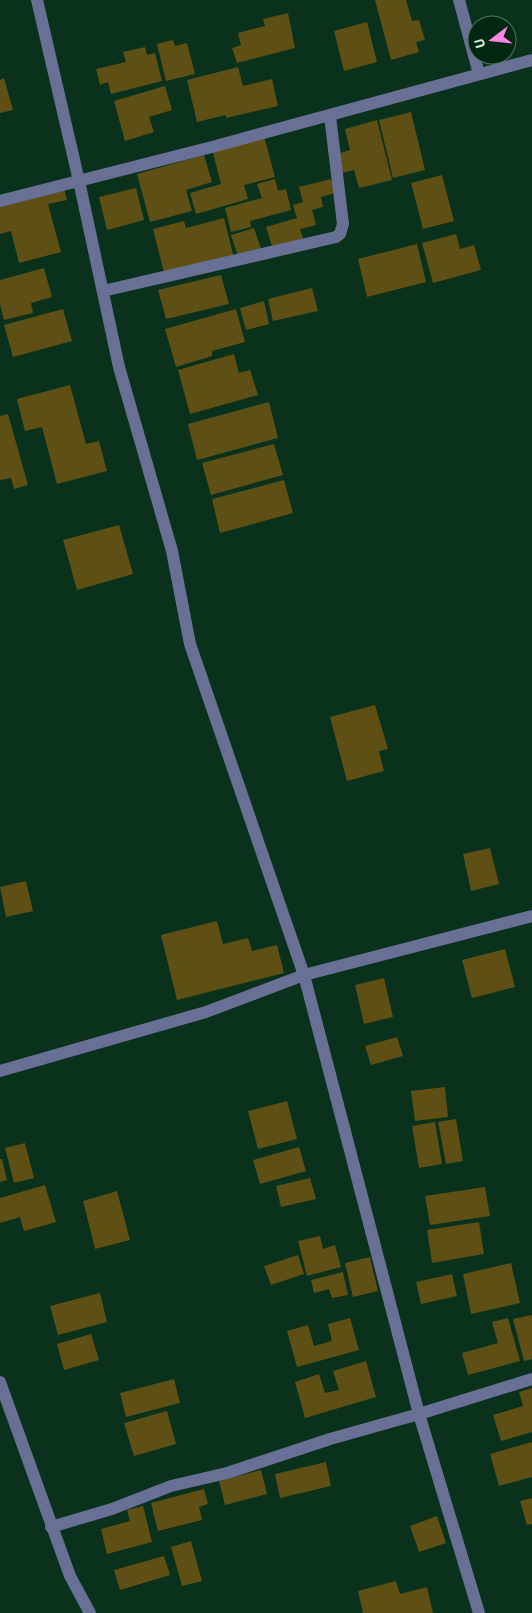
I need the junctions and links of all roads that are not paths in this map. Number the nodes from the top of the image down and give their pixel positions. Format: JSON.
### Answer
{"nodes":[{"id":1,"x":37,"y":0,"type":"edge"},
{"id":2,"x":459,"y":0,"type":"edge"},
{"id":3,"x":532,"y":60,"type":"edge"},
{"id":4,"x":479,"y":74,"type":"junction"},
{"id":5,"x":330,"y":116,"type":"junction"},
{"id":6,"x":79,"y":181,"type":"junction"},
{"id":7,"x":0,"y":201,"type":"edge"},
{"id":8,"x":103,"y":291,"type":"junction"},
{"id":9,"x":532,"y":916,"type":"edge"},
{"id":10,"x":304,"y":975,"type":"junction"},
{"id":11,"x":0,"y":1071,"type":"edge"},
{"id":12,"x":532,"y":1379,"type":"edge"},
{"id":13,"x":0,"y":1382,"type":"edge"},
{"id":14,"x":420,"y":1414,"type":"junction"},
{"id":15,"x":51,"y":1527,"type":"junction"},
{"id":16,"x":90,"y":1613,"type":"edge"},
{"id":17,"x":479,"y":1613,"type":"edge"}],
"edges":[{"from":1,"to":6,"type":"street"},
{"from":2,"to":4,"type":"street"},
{"from":3,"to":4,"type":"street"},
{"from":4,"to":5,"type":"street"},
{"from":5,"to":6,"type":"street"},
{"from":5,"to":8,"type":"street"},
{"from":6,"to":7,"type":"street"},
{"from":6,"to":8,"type":"street"},
{"from":8,"to":10,"type":"street"},
{"from":9,"to":10,"type":"street"},
{"from":10,"to":11,"type":"street"},
{"from":10,"to":14,"type":"street"},
{"from":12,"to":14,"type":"street"},
{"from":13,"to":15,"type":"street"},
{"from":14,"to":15,"type":"street"},
{"from":14,"to":17,"type":"street"},
{"from":15,"to":16,"type":"street"}]}
